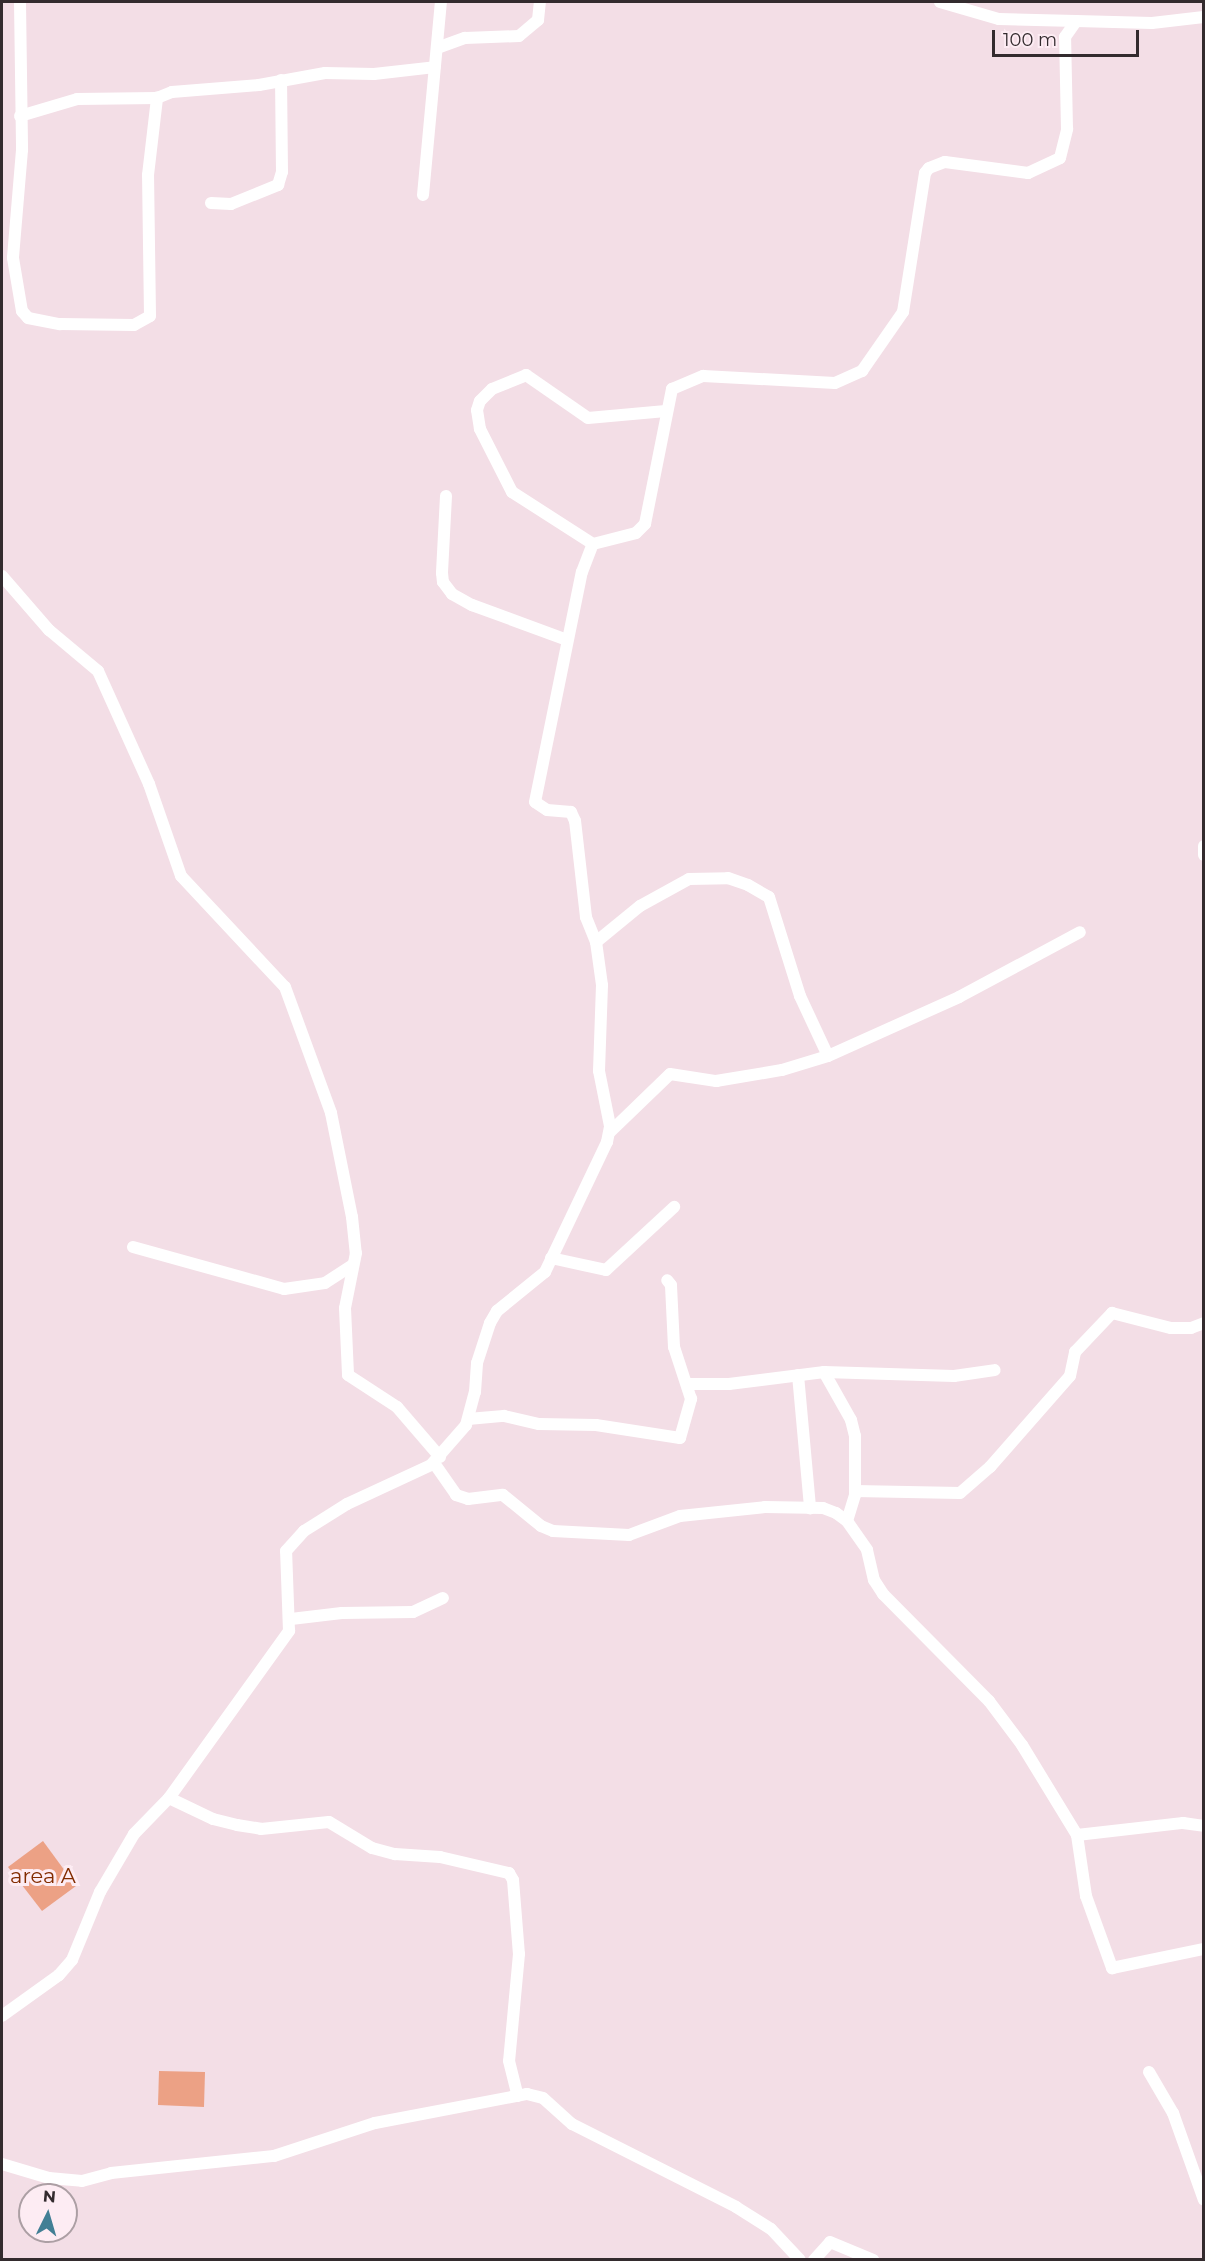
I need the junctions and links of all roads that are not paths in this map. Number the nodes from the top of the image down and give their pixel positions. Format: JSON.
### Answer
{"nodes":[{"id":1,"x":20,"y":2,"type":"edge"},
{"id":2,"x":441,"y":2,"type":"edge"},
{"id":3,"x":540,"y":2,"type":"edge"},
{"id":4,"x":940,"y":2,"type":"edge"},
{"id":5,"x":1203,"y":17,"type":"edge"},
{"id":6,"x":1076,"y":21,"type":"junction"},
{"id":7,"x":437,"y":48,"type":"junction"},
{"id":8,"x":435,"y":67,"type":"junction"},
{"id":9,"x":281,"y":80,"type":"junction"},
{"id":10,"x":157,"y":98,"type":"junction"},
{"id":11,"x":21,"y":100,"type":"junction"},
{"id":12,"x":34,"y":111,"type":"junction"},
{"id":13,"x":20,"y":116,"type":"junction"},
{"id":14,"x":423,"y":195,"type":"dead end"},
{"id":15,"x":211,"y":203,"type":"dead end"},
{"id":16,"x":666,"y":411,"type":"junction"},
{"id":17,"x":446,"y":496,"type":"dead end"},
{"id":18,"x":593,"y":544,"type":"junction"},
{"id":19,"x":2,"y":576,"type":"edge"},
{"id":20,"x":567,"y":640,"type":"junction"},
{"id":21,"x":1203,"y":846,"type":"edge"},
{"id":22,"x":1203,"y":855,"type":"edge"},
{"id":23,"x":1080,"y":932,"type":"dead end"},
{"id":24,"x":596,"y":942,"type":"junction"},
{"id":25,"x":828,"y":1056,"type":"junction"},
{"id":26,"x":610,"y":1132,"type":"junction"},
{"id":27,"x":674,"y":1207,"type":"dead end"},
{"id":28,"x":133,"y":1247,"type":"dead end"},
{"id":29,"x":551,"y":1258,"type":"junction"},
{"id":30,"x":353,"y":1265,"type":"junction"},
{"id":31,"x":667,"y":1280,"type":"dead end"},
{"id":32,"x":1203,"y":1323,"type":"edge"},
{"id":33,"x":995,"y":1370,"type":"dead end"},
{"id":34,"x":824,"y":1372,"type":"junction"},
{"id":35,"x":798,"y":1375,"type":"junction"},
{"id":36,"x":688,"y":1384,"type":"junction"},
{"id":37,"x":468,"y":1419,"type":"junction"},
{"id":38,"x":437,"y":1460,"type":"junction"},
{"id":39,"x":855,"y":1491,"type":"junction"},
{"id":40,"x":810,"y":1508,"type":"junction"},
{"id":41,"x":847,"y":1521,"type":"junction"},
{"id":42,"x":443,"y":1598,"type":"dead end"},
{"id":43,"x":291,"y":1619,"type":"junction"},
{"id":44,"x":169,"y":1798,"type":"junction"},
{"id":45,"x":1203,"y":1826,"type":"edge"},
{"id":46,"x":1077,"y":1835,"type":"junction"},
{"id":47,"x":1203,"y":1949,"type":"edge"},
{"id":48,"x":2,"y":2016,"type":"edge"},
{"id":49,"x":1149,"y":2072,"type":"dead end"},
{"id":50,"x":518,"y":2096,"type":"junction"},
{"id":51,"x":2,"y":2164,"type":"edge"},
{"id":52,"x":1203,"y":2200,"type":"edge"},
{"id":53,"x":800,"y":2259,"type":"edge"},
{"id":54,"x":814,"y":2259,"type":"edge"},
{"id":55,"x":873,"y":2259,"type":"edge"}],
"edges":[{"from":1,"to":11,"type":"street"},
{"from":2,"to":7,"type":"street"},
{"from":3,"to":7,"type":"street"},
{"from":4,"to":6,"type":"street"},
{"from":5,"to":6,"type":"street"},
{"from":6,"to":16,"type":"street"},
{"from":7,"to":8,"type":"street"},
{"from":8,"to":9,"type":"street"},
{"from":8,"to":14,"type":"street"},
{"from":9,"to":10,"type":"street"},
{"from":9,"to":15,"type":"street"},
{"from":10,"to":12,"type":"street"},
{"from":10,"to":13,"type":"street"},
{"from":11,"to":12,"type":"street"},
{"from":11,"to":13,"type":"street"},
{"from":12,"to":13,"type":"street"},
{"from":16,"to":18,"type":"street"},
{"from":16,"to":18,"type":"street"},
{"from":17,"to":20,"type":"street"},
{"from":18,"to":20,"type":"street"},
{"from":19,"to":30,"type":"street"},
{"from":20,"to":24,"type":"street"},
{"from":21,"to":22,"type":"street"},
{"from":23,"to":25,"type":"street"},
{"from":24,"to":25,"type":"street"},
{"from":24,"to":26,"type":"street"},
{"from":25,"to":26,"type":"street"},
{"from":26,"to":29,"type":"street"},
{"from":27,"to":29,"type":"street"},
{"from":28,"to":30,"type":"street"},
{"from":29,"to":37,"type":"street"},
{"from":30,"to":38,"type":"street"},
{"from":31,"to":36,"type":"street"},
{"from":32,"to":39,"type":"street"},
{"from":33,"to":34,"type":"street"},
{"from":34,"to":35,"type":"street"},
{"from":34,"to":39,"type":"street"},
{"from":35,"to":36,"type":"street"},
{"from":35,"to":40,"type":"street"},
{"from":36,"to":37,"type":"street"},
{"from":37,"to":38,"type":"street"},
{"from":38,"to":40,"type":"street"},
{"from":38,"to":43,"type":"street"},
{"from":39,"to":41,"type":"street"},
{"from":40,"to":41,"type":"street"},
{"from":41,"to":46,"type":"street"},
{"from":42,"to":43,"type":"street"},
{"from":43,"to":44,"type":"street"},
{"from":44,"to":48,"type":"street"},
{"from":44,"to":50,"type":"street"},
{"from":45,"to":46,"type":"street"},
{"from":46,"to":47,"type":"street"},
{"from":49,"to":52,"type":"street"},
{"from":50,"to":51,"type":"street"},
{"from":50,"to":53,"type":"street"},
{"from":54,"to":55,"type":"street"}]}
